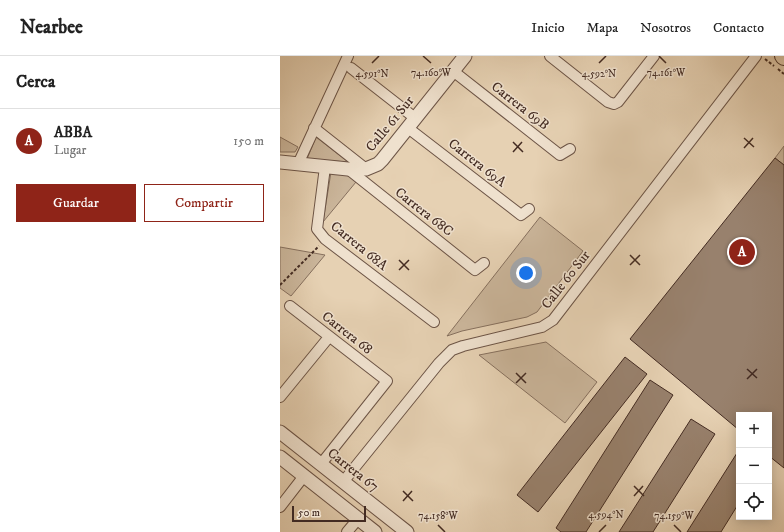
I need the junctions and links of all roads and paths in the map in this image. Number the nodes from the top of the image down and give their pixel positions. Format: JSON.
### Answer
{"nodes":[{"id":1,"x":348,"y":56,"type":"edge"},
{"id":2,"x":654,"y":56,"type":"edge"},
{"id":3,"x":756,"y":56,"type":"edge"},
{"id":4,"x":556,"y":58,"type":"edge"},
{"id":5,"x":458,"y":61,"type":"edge"},
{"id":6,"x":351,"y":68,"type":"dead end"},
{"id":7,"x":412,"y":123,"type":"junction"},
{"id":8,"x":314,"y":128,"type":"junction"},
{"id":9,"x":570,"y":149,"type":"dead end"},
{"id":10,"x":280,"y":162,"type":"edge"},
{"id":11,"x":298,"y":164,"type":"junction"},
{"id":12,"x":324,"y":167,"type":"junction"},
{"id":13,"x":348,"y":170,"type":"junction"},
{"id":14,"x":366,"y":170,"type":"junction"},
{"id":15,"x":529,"y":209,"type":"dead end"},
{"id":16,"x":325,"y":239,"type":"junction"},
{"id":17,"x":484,"y":264,"type":"dead end"},
{"id":18,"x":280,"y":285,"type":"edge"},
{"id":19,"x":290,"y":306,"type":"dead end"},
{"id":20,"x":434,"y":322,"type":"dead end"},
{"id":21,"x":329,"y":337,"type":"junction"},
{"id":22,"x":280,"y":397,"type":"edge"},
{"id":23,"x":280,"y":432,"type":"edge"},
{"id":24,"x":280,"y":457,"type":"edge"},
{"id":25,"x":323,"y":466,"type":"junction"},
{"id":26,"x":309,"y":480,"type":"junction"},
{"id":27,"x":343,"y":482,"type":"junction"},
{"id":28,"x":280,"y":507,"type":"edge"},
{"id":29,"x":358,"y":519,"type":"junction"},
{"id":30,"x":348,"y":532,"type":"edge"},
{"id":31,"x":375,"y":532,"type":"edge"},
{"id":32,"x":407,"y":532,"type":"edge"}],
"edges":[{"from":1,"to":8,"type":"street"},
{"from":2,"to":4,"type":"street"},
{"from":3,"to":27,"type":"street","name":"Calle 60 Sur"},
{"from":5,"to":7,"type":"street","name":"Calle 61 Sur"},
{"from":5,"to":9,"type":"street","name":"Carrera 69B"},
{"from":6,"to":7,"type":"street","name":"Carrera 69A"},
{"from":7,"to":14,"type":"street","name":"Calle 61 Sur"},
{"from":7,"to":15,"type":"street","name":"Carrera 69A"},
{"from":8,"to":11,"type":"street"},
{"from":8,"to":14,"type":"street"},
{"from":10,"to":11,"type":"street"},
{"from":11,"to":12,"type":"street"},
{"from":12,"to":13,"type":"street"},
{"from":12,"to":16,"type":"street","name":"Carrera 68A"},
{"from":13,"to":14,"type":"street"},
{"from":13,"to":17,"type":"street","name":"Carrera 68C"},
{"from":16,"to":18,"type":"path"},
{"from":16,"to":20,"type":"street","name":"Carrera 68A"},
{"from":19,"to":21,"type":"street","name":"Carrera 68"},
{"from":21,"to":22,"type":"street"},
{"from":21,"to":25,"type":"street","name":"Carrera 68"},
{"from":23,"to":25,"type":"street","name":"Carrera 67"},
{"from":24,"to":26,"type":"street"},
{"from":25,"to":26,"type":"street"},
{"from":25,"to":27,"type":"street","name":"Carrera 67"},
{"from":26,"to":28,"type":"street"},
{"from":26,"to":29,"type":"street"},
{"from":27,"to":32,"type":"street","name":"Carrera 67"},
{"from":29,"to":30,"type":"street"},
{"from":29,"to":31,"type":"street"}]}
